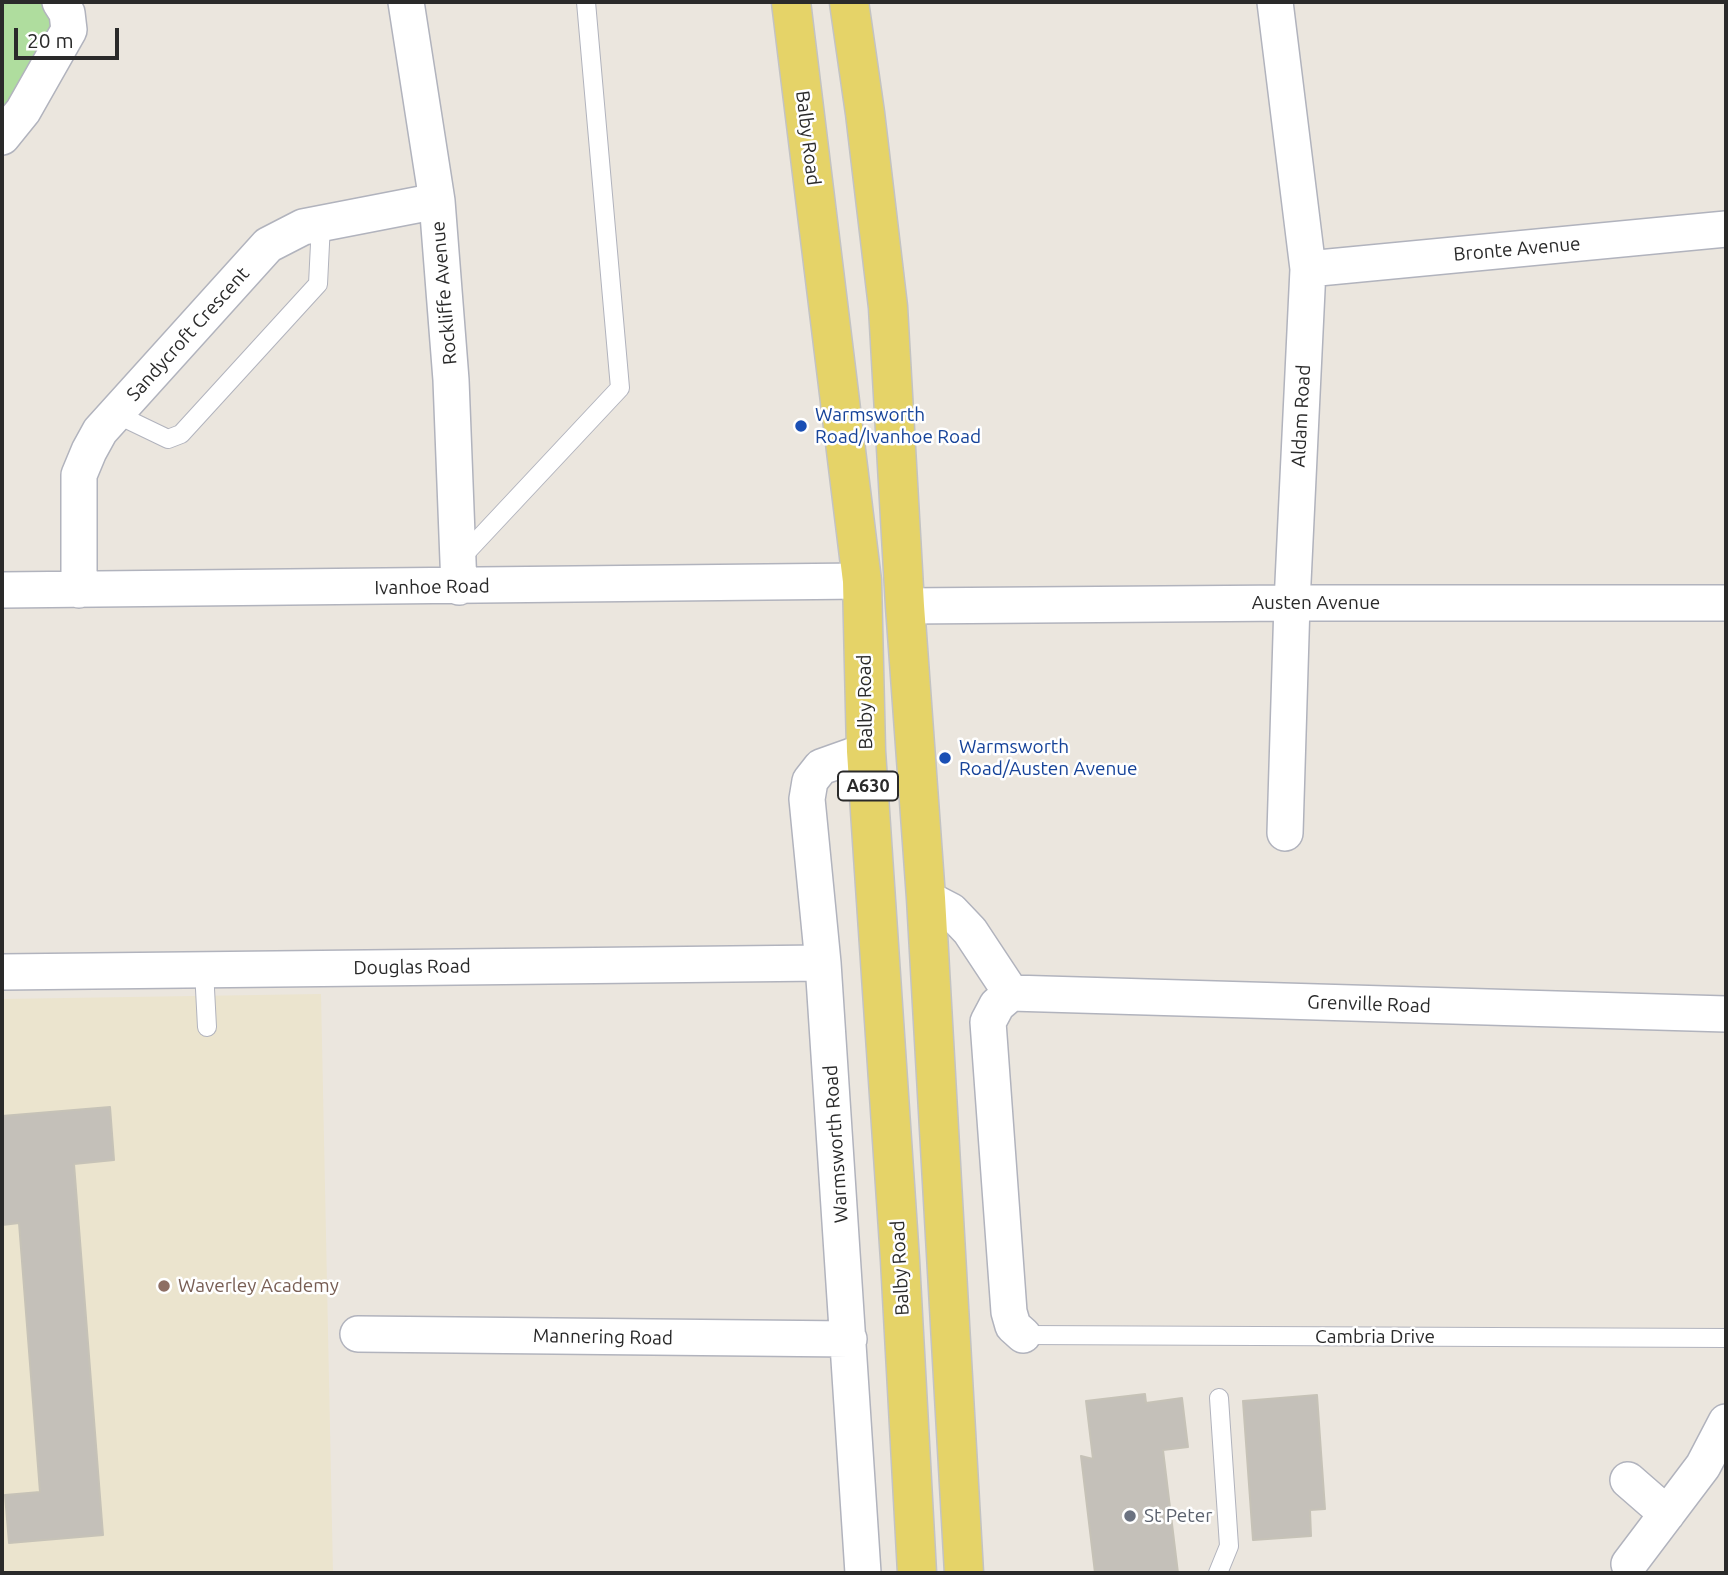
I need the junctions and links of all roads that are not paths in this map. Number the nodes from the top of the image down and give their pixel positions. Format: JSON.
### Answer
{"nodes":[{"id":1,"x":60,"y":2,"type":"edge"},
{"id":2,"x":406,"y":2,"type":"edge"},
{"id":3,"x":586,"y":2,"type":"edge"},
{"id":4,"x":791,"y":2,"type":"edge"},
{"id":5,"x":849,"y":2,"type":"edge"},
{"id":6,"x":1275,"y":2,"type":"edge"},
{"id":7,"x":2,"y":137,"type":"edge"},
{"id":8,"x":437,"y":201,"type":"junction"},
{"id":9,"x":321,"y":224,"type":"junction"},
{"id":10,"x":1726,"y":229,"type":"edge"},
{"id":11,"x":1308,"y":269,"type":"junction"},
{"id":12,"x":116,"y":414,"type":"junction"},
{"id":13,"x":458,"y":574,"type":"junction"},
{"id":14,"x":862,"y":580,"type":"junction"},
{"id":15,"x":2,"y":590,"type":"edge"},
{"id":16,"x":79,"y":590,"type":"junction"},
{"id":17,"x":1292,"y":603,"type":"junction"},
{"id":18,"x":1726,"y":603,"type":"edge"},
{"id":19,"x":905,"y":606,"type":"junction"},
{"id":20,"x":866,"y":751,"type":"junction"},
{"id":21,"x":1285,"y":832,"type":"dead end"},
{"id":22,"x":926,"y":898,"type":"junction"},
{"id":23,"x":823,"y":963,"type":"junction"},
{"id":24,"x":204,"y":970,"type":"junction"},
{"id":25,"x":2,"y":972,"type":"edge"},
{"id":26,"x":1011,"y":993,"type":"junction"},
{"id":27,"x":1726,"y":1014,"type":"edge"},
{"id":28,"x":207,"y":1027,"type":"dead end"},
{"id":29,"x":358,"y":1334,"type":"dead end"},
{"id":30,"x":1023,"y":1335,"type":"joint"},
{"id":31,"x":1726,"y":1338,"type":"edge"},
{"id":32,"x":849,"y":1339,"type":"junction"},
{"id":33,"x":1219,"y":1398,"type":"dead end"},
{"id":34,"x":1726,"y":1422,"type":"edge"},
{"id":35,"x":1628,"y":1480,"type":"dead end"},
{"id":36,"x":1667,"y":1514,"type":"junction"},
{"id":37,"x":1629,"y":1564,"type":"dead end"},
{"id":38,"x":863,"y":1573,"type":"edge"},
{"id":39,"x":917,"y":1573,"type":"edge"},
{"id":40,"x":964,"y":1573,"type":"edge"},
{"id":41,"x":1218,"y":1573,"type":"edge"}],
"edges":[{"from":1,"to":7,"type":"street"},
{"from":2,"to":8,"type":"street","name":"Rockliffe Avenue"},
{"from":3,"to":13,"type":"lane"},
{"from":4,"to":14,"type":"main road","name":"Balby Road","number":"A630"},
{"from":5,"to":19,"type":"main road","number":"A630"},
{"from":6,"to":11,"type":"street","name":"Aldam Road"},
{"from":8,"to":9,"type":"street","name":"Sandycroft Crescent"},
{"from":8,"to":13,"type":"street","name":"Rockliffe Avenue"},
{"from":9,"to":12,"type":"street","name":"Sandycroft Crescent"},
{"from":9,"to":12,"type":"lane"},
{"from":10,"to":11,"type":"street","name":"Bronte Avenue"},
{"from":11,"to":17,"type":"street","name":"Aldam Road"},
{"from":12,"to":16,"type":"street","name":"Sandycroft Crescent"},
{"from":13,"to":14,"type":"street","name":"Ivanhoe Road"},
{"from":13,"to":16,"type":"street","name":"Ivanhoe Road"},
{"from":14,"to":20,"type":"main road","name":"Balby Road","number":"A630"},
{"from":15,"to":16,"type":"street","name":"Ivanhoe Road"},
{"from":17,"to":18,"type":"street","name":"Austen Avenue"},
{"from":17,"to":19,"type":"street","name":"Austen Avenue"},
{"from":17,"to":21,"type":"street","name":"Aldam Road"},
{"from":19,"to":22,"type":"main road","number":"A630"},
{"from":20,"to":23,"type":"street","name":"Warmsworth Road"},
{"from":20,"to":39,"type":"main road","name":"Balby Road","number":"A630"},
{"from":22,"to":26,"type":"street"},
{"from":22,"to":40,"type":"main road","number":"A630"},
{"from":23,"to":24,"type":"street","name":"Douglas Road"},
{"from":23,"to":32,"type":"street","name":"Warmsworth Road"},
{"from":24,"to":25,"type":"street","name":"Douglas Road"},
{"from":24,"to":28,"type":"lane"},
{"from":26,"to":27,"type":"street","name":"Grenville Road"},
{"from":26,"to":30,"type":"street"},
{"from":29,"to":32,"type":"street","name":"Mannering Road"},
{"from":30,"to":31,"type":"lane","name":"Cambria Drive"},
{"from":32,"to":38,"type":"street","name":"Warmsworth Road"},
{"from":33,"to":41,"type":"lane"},
{"from":34,"to":36,"type":"street"},
{"from":35,"to":36,"type":"street"},
{"from":36,"to":37,"type":"street"}]}
